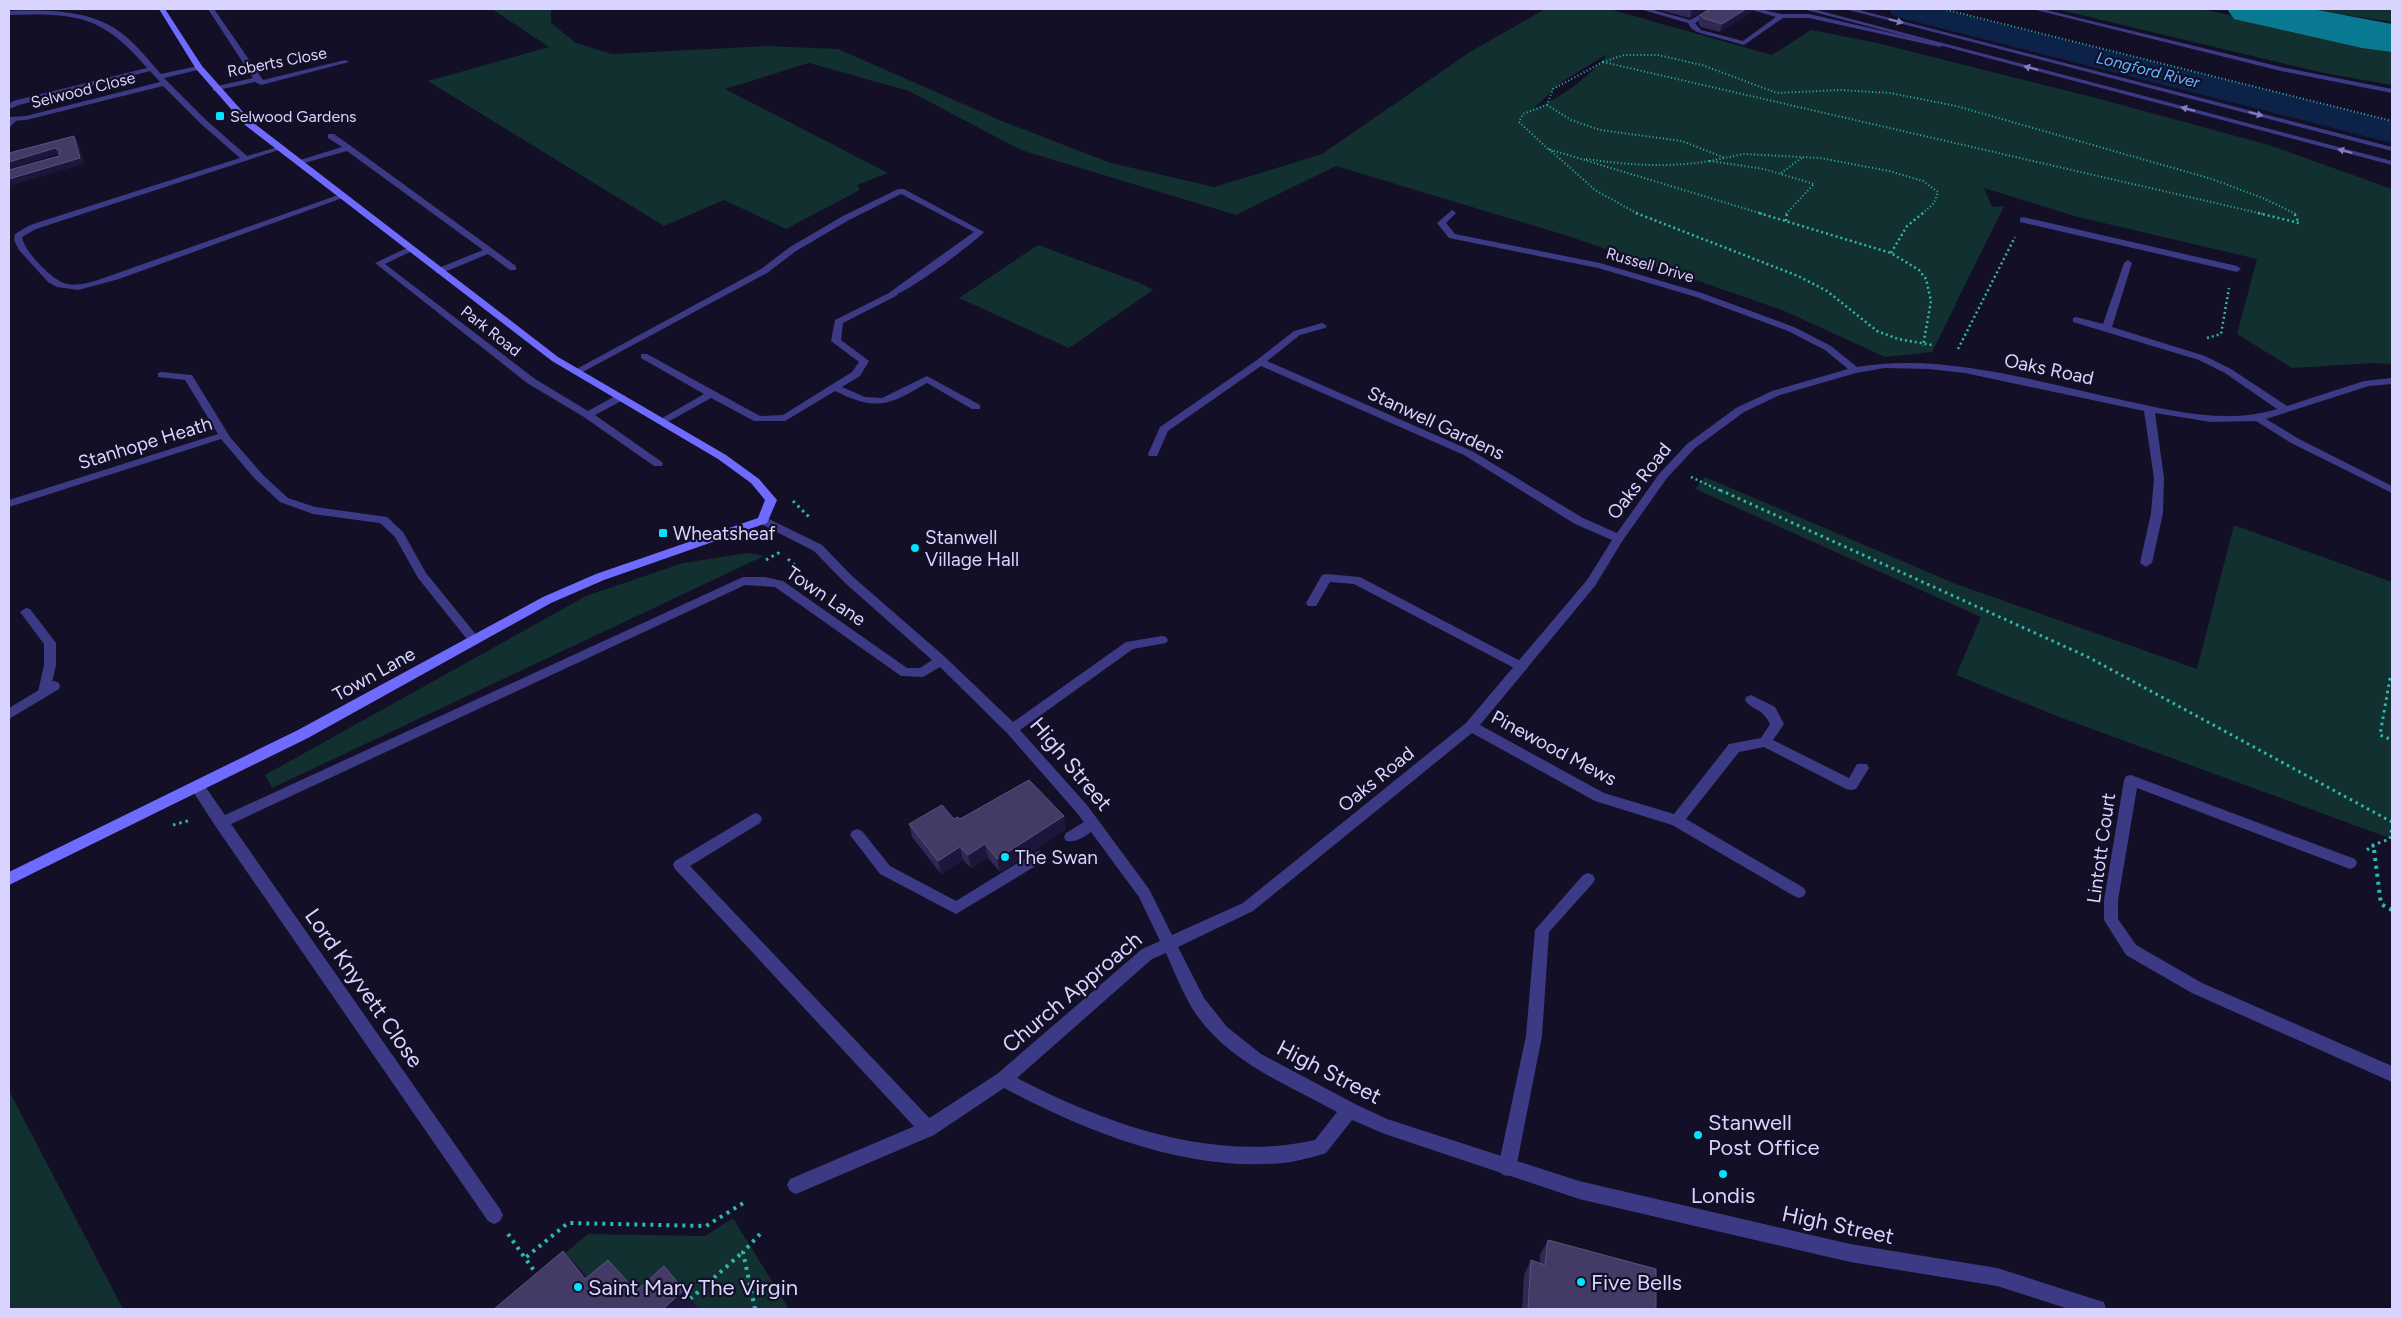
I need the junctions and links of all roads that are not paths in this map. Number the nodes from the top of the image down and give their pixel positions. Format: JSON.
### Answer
{"nodes":[{"id":1,"x":162,"y":9,"type":"edge"},
{"id":2,"x":211,"y":9,"type":"edge"},
{"id":3,"x":1642,"y":9,"type":"edge"},
{"id":4,"x":1714,"y":9,"type":"edge"},
{"id":5,"x":1752,"y":9,"type":"edge"},
{"id":6,"x":1806,"y":9,"type":"edge"},
{"id":7,"x":1848,"y":9,"type":"edge"},
{"id":8,"x":2035,"y":9,"type":"edge"},
{"id":9,"x":9,"y":14,"type":"edge"},
{"id":10,"x":1781,"y":16,"type":"junction"},
{"id":11,"x":1691,"y":22,"type":"junction"},
{"id":12,"x":1950,"y":47,"type":"junction"},
{"id":13,"x":345,"y":62,"type":"dead end"},
{"id":14,"x":199,"y":67,"type":"junction"},
{"id":15,"x":151,"y":69,"type":"junction"},
{"id":16,"x":158,"y":77,"type":"junction"},
{"id":17,"x":257,"y":79,"type":"junction"},
{"id":18,"x":165,"y":83,"type":"junction"},
{"id":19,"x":216,"y":88,"type":"junction"},
{"id":20,"x":2392,"y":91,"type":"edge"},
{"id":21,"x":9,"y":107,"type":"edge"},
{"id":22,"x":10,"y":122,"type":"edge"},
{"id":23,"x":331,"y":136,"type":"dead end"},
{"id":24,"x":281,"y":148,"type":"junction"},
{"id":25,"x":348,"y":148,"type":"junction"},
{"id":26,"x":2392,"y":149,"type":"edge"},
{"id":27,"x":246,"y":159,"type":"junction"},
{"id":28,"x":300,"y":163,"type":"junction"},
{"id":29,"x":2392,"y":163,"type":"edge"},
{"id":30,"x":344,"y":196,"type":"junction"},
{"id":31,"x":1452,"y":213,"type":"dead end"},
{"id":32,"x":2023,"y":220,"type":"road end"},
{"id":33,"x":412,"y":249,"type":"junction"},
{"id":34,"x":488,"y":251,"type":"junction"},
{"id":35,"x":2128,"y":263,"type":"dead end"},
{"id":36,"x":513,"y":268,"type":"dead end"},
{"id":37,"x":2237,"y":269,"type":"road end"},
{"id":38,"x":439,"y":271,"type":"junction"},
{"id":39,"x":2076,"y":320,"type":"dead end"},
{"id":40,"x":1322,"y":326,"type":"dead end"},
{"id":41,"x":2107,"y":328,"type":"junction"},
{"id":42,"x":644,"y":356,"type":"dead end"},
{"id":43,"x":1260,"y":362,"type":"junction"},
{"id":44,"x":1855,"y":370,"type":"junction"},
{"id":45,"x":576,"y":372,"type":"junction"},
{"id":46,"x":162,"y":375,"type":"dead end"},
{"id":47,"x":2392,"y":381,"type":"edge"},
{"id":48,"x":835,"y":387,"type":"junction"},
{"id":49,"x":711,"y":394,"type":"junction"},
{"id":50,"x":621,"y":397,"type":"junction"},
{"id":51,"x":976,"y":407,"type":"dead end"},
{"id":52,"x":2149,"y":409,"type":"junction"},
{"id":53,"x":2285,"y":409,"type":"junction"},
{"id":54,"x":588,"y":415,"type":"junction"},
{"id":55,"x":2258,"y":418,"type":"junction"},
{"id":56,"x":662,"y":421,"type":"junction"},
{"id":57,"x":224,"y":435,"type":"junction"},
{"id":58,"x":1153,"y":454,"type":"dead end"},
{"id":59,"x":658,"y":464,"type":"dead end"},
{"id":60,"x":2392,"y":490,"type":"edge"},
{"id":61,"x":9,"y":504,"type":"edge"},
{"id":62,"x":764,"y":520,"type":"junction"},
{"id":63,"x":1619,"y":538,"type":"junction"},
{"id":64,"x":2146,"y":563,"type":"dead end"},
{"id":65,"x":1312,"y":602,"type":"dead end"},
{"id":66,"x":26,"y":612,"type":"dead end"},
{"id":67,"x":474,"y":640,"type":"junction"},
{"id":68,"x":1162,"y":640,"type":"dead end"},
{"id":69,"x":941,"y":660,"type":"junction"},
{"id":70,"x":1522,"y":667,"type":"junction"},
{"id":71,"x":1751,"y":700,"type":"dead end"},
{"id":72,"x":9,"y":714,"type":"edge"},
{"id":73,"x":1471,"y":726,"type":"junction"},
{"id":74,"x":1012,"y":729,"type":"junction"},
{"id":75,"x":1765,"y":742,"type":"junction"},
{"id":76,"x":1862,"y":768,"type":"dead end"},
{"id":77,"x":197,"y":786,"type":"junction"},
{"id":78,"x":755,"y":819,"type":"dead end"},
{"id":79,"x":1677,"y":821,"type":"junction"},
{"id":80,"x":221,"y":823,"type":"junction"},
{"id":81,"x":1092,"y":823,"type":"junction"},
{"id":82,"x":858,"y":835,"type":"dead end"},
{"id":83,"x":1071,"y":836,"type":"dead end"},
{"id":84,"x":1039,"y":857,"type":"dead end"},
{"id":85,"x":2350,"y":863,"type":"road end"},
{"id":86,"x":9,"y":879,"type":"edge"},
{"id":87,"x":1588,"y":879,"type":"dead end"},
{"id":88,"x":1799,"y":892,"type":"dead end"},
{"id":89,"x":1170,"y":943,"type":"junction"},
{"id":90,"x":2392,"y":1074,"type":"edge"},
{"id":91,"x":1003,"y":1079,"type":"junction"},
{"id":92,"x":1348,"y":1110,"type":"junction"},
{"id":93,"x":928,"y":1129,"type":"junction"},
{"id":94,"x":1507,"y":1168,"type":"junction"},
{"id":95,"x":796,"y":1186,"type":"dead end"},
{"id":96,"x":494,"y":1215,"type":"dead end"},
{"id":97,"x":2097,"y":1309,"type":"edge"}],
"edges":[{"from":1,"to":14,"type":"main road","name":"Park Road"},
{"from":2,"to":17,"type":"street"},
{"from":3,"to":11,"type":"street"},
{"from":4,"to":11,"type":"street"},
{"from":5,"to":10,"type":"street"},
{"from":6,"to":12,"type":"street"},
{"from":7,"to":26,"type":"street","one_way":true},
{"from":8,"to":20,"type":"street"},
{"from":9,"to":15,"type":"street"},
{"from":10,"to":11,"type":"street"},
{"from":10,"to":12,"type":"street"},
{"from":29,"to":12,"type":"street","one_way":true},
{"from":13,"to":17,"type":"street","name":"Roberts Close"},
{"from":14,"to":16,"type":"street"},
{"from":14,"to":19,"type":"main road","name":"Park Road"},
{"from":15,"to":16,"type":"street"},
{"from":15,"to":21,"type":"street","name":"Selwood Close"},
{"from":16,"to":18,"type":"street"},
{"from":17,"to":19,"type":"street","name":"Roberts Close"},
{"from":18,"to":22,"type":"street","name":"Selwood Close"},
{"from":18,"to":27,"type":"street"},
{"from":19,"to":24,"type":"main road","name":"Park Road"},
{"from":23,"to":25,"type":"street"},
{"from":24,"to":27,"type":"street"},
{"from":24,"to":28,"type":"main road","name":"Park Road"},
{"from":25,"to":28,"type":"street"},
{"from":25,"to":34,"type":"street"},
{"from":27,"to":30,"type":"street"},
{"from":28,"to":30,"type":"main road","name":"Park Road"},
{"from":30,"to":33,"type":"main road","name":"Park Road"},
{"from":31,"to":44,"type":"street","name":"Russell Drive"},
{"from":32,"to":37,"type":"street"},
{"from":33,"to":38,"type":"main road","name":"Park Road"},
{"from":33,"to":54,"type":"street","name":"Park Road"},
{"from":34,"to":36,"type":"street"},
{"from":34,"to":38,"type":"street"},
{"from":35,"to":41,"type":"street"},
{"from":38,"to":45,"type":"main road","name":"Park Road"},
{"from":39,"to":41,"type":"street"},
{"from":40,"to":43,"type":"street"},
{"from":41,"to":53,"type":"street"},
{"from":42,"to":49,"type":"street"},
{"from":43,"to":58,"type":"street"},
{"from":43,"to":63,"type":"street","name":"Stanwell Gardens"},
{"from":44,"to":52,"type":"street","name":"Oaks Road"},
{"from":44,"to":63,"type":"street","name":"Oaks Road"},
{"from":45,"to":48,"type":"street"},
{"from":45,"to":50,"type":"main road","name":"Park Road"},
{"from":46,"to":57,"type":"street"},
{"from":47,"to":53,"type":"street","name":"Oaks Road"},
{"from":48,"to":49,"type":"street"},
{"from":48,"to":51,"type":"street"},
{"from":49,"to":56,"type":"street"},
{"from":50,"to":54,"type":"street"},
{"from":50,"to":56,"type":"main road","name":"Park Road"},
{"from":52,"to":55,"type":"street","name":"Oaks Road"},
{"from":52,"to":64,"type":"street"},
{"from":53,"to":55,"type":"street","name":"Oaks Road"},
{"from":54,"to":59,"type":"street"},
{"from":55,"to":60,"type":"street"},
{"from":56,"to":62,"type":"main road","name":"Park Road"},
{"from":57,"to":61,"type":"street","name":"Stanhope Heath"},
{"from":57,"to":67,"type":"street","name":"Stanhope Heath"},
{"from":62,"to":67,"type":"main road","name":"Town Lane"},
{"from":62,"to":69,"type":"street","name":"High Street"},
{"from":63,"to":70,"type":"street","name":"Oaks Road"},
{"from":65,"to":70,"type":"street"},
{"from":66,"to":72,"type":"street"},
{"from":67,"to":77,"type":"main road","name":"Town Lane"},
{"from":68,"to":74,"type":"street"},
{"from":69,"to":74,"type":"street","name":"High Street"},
{"from":69,"to":80,"type":"street","name":"Town Lane"},
{"from":70,"to":73,"type":"street","name":"Oaks Road"},
{"from":71,"to":75,"type":"street"},
{"from":73,"to":79,"type":"street","name":"Pinewood Mews"},
{"from":73,"to":89,"type":"street","name":"Oaks Road"},
{"from":74,"to":81,"type":"street","name":"High Street"},
{"from":75,"to":76,"type":"street"},
{"from":75,"to":79,"type":"street"},
{"from":77,"to":80,"type":"street","name":"Lord Knyvett Close"},
{"from":77,"to":86,"type":"main road","name":"Town Lane"},
{"from":78,"to":93,"type":"street"},
{"from":79,"to":88,"type":"street","name":"Pinewood Mews"},
{"from":80,"to":96,"type":"street","name":"Lord Knyvett Close"},
{"from":81,"to":83,"type":"street"},
{"from":81,"to":89,"type":"street","name":"High Street"},
{"from":82,"to":84,"type":"street"},
{"from":85,"to":90,"type":"street","name":"Lintott Court"},
{"from":87,"to":94,"type":"street"},
{"from":89,"to":91,"type":"street","name":"Church Approach"},
{"from":89,"to":92,"type":"street","name":"High Street"},
{"from":91,"to":92,"type":"street","name":"Church Approach"},
{"from":91,"to":93,"type":"street","name":"Church Approach"},
{"from":92,"to":94,"type":"street","name":"High Street"},
{"from":93,"to":95,"type":"street","name":"Church Approach"},
{"from":94,"to":97,"type":"street","name":"High Street"}]}
